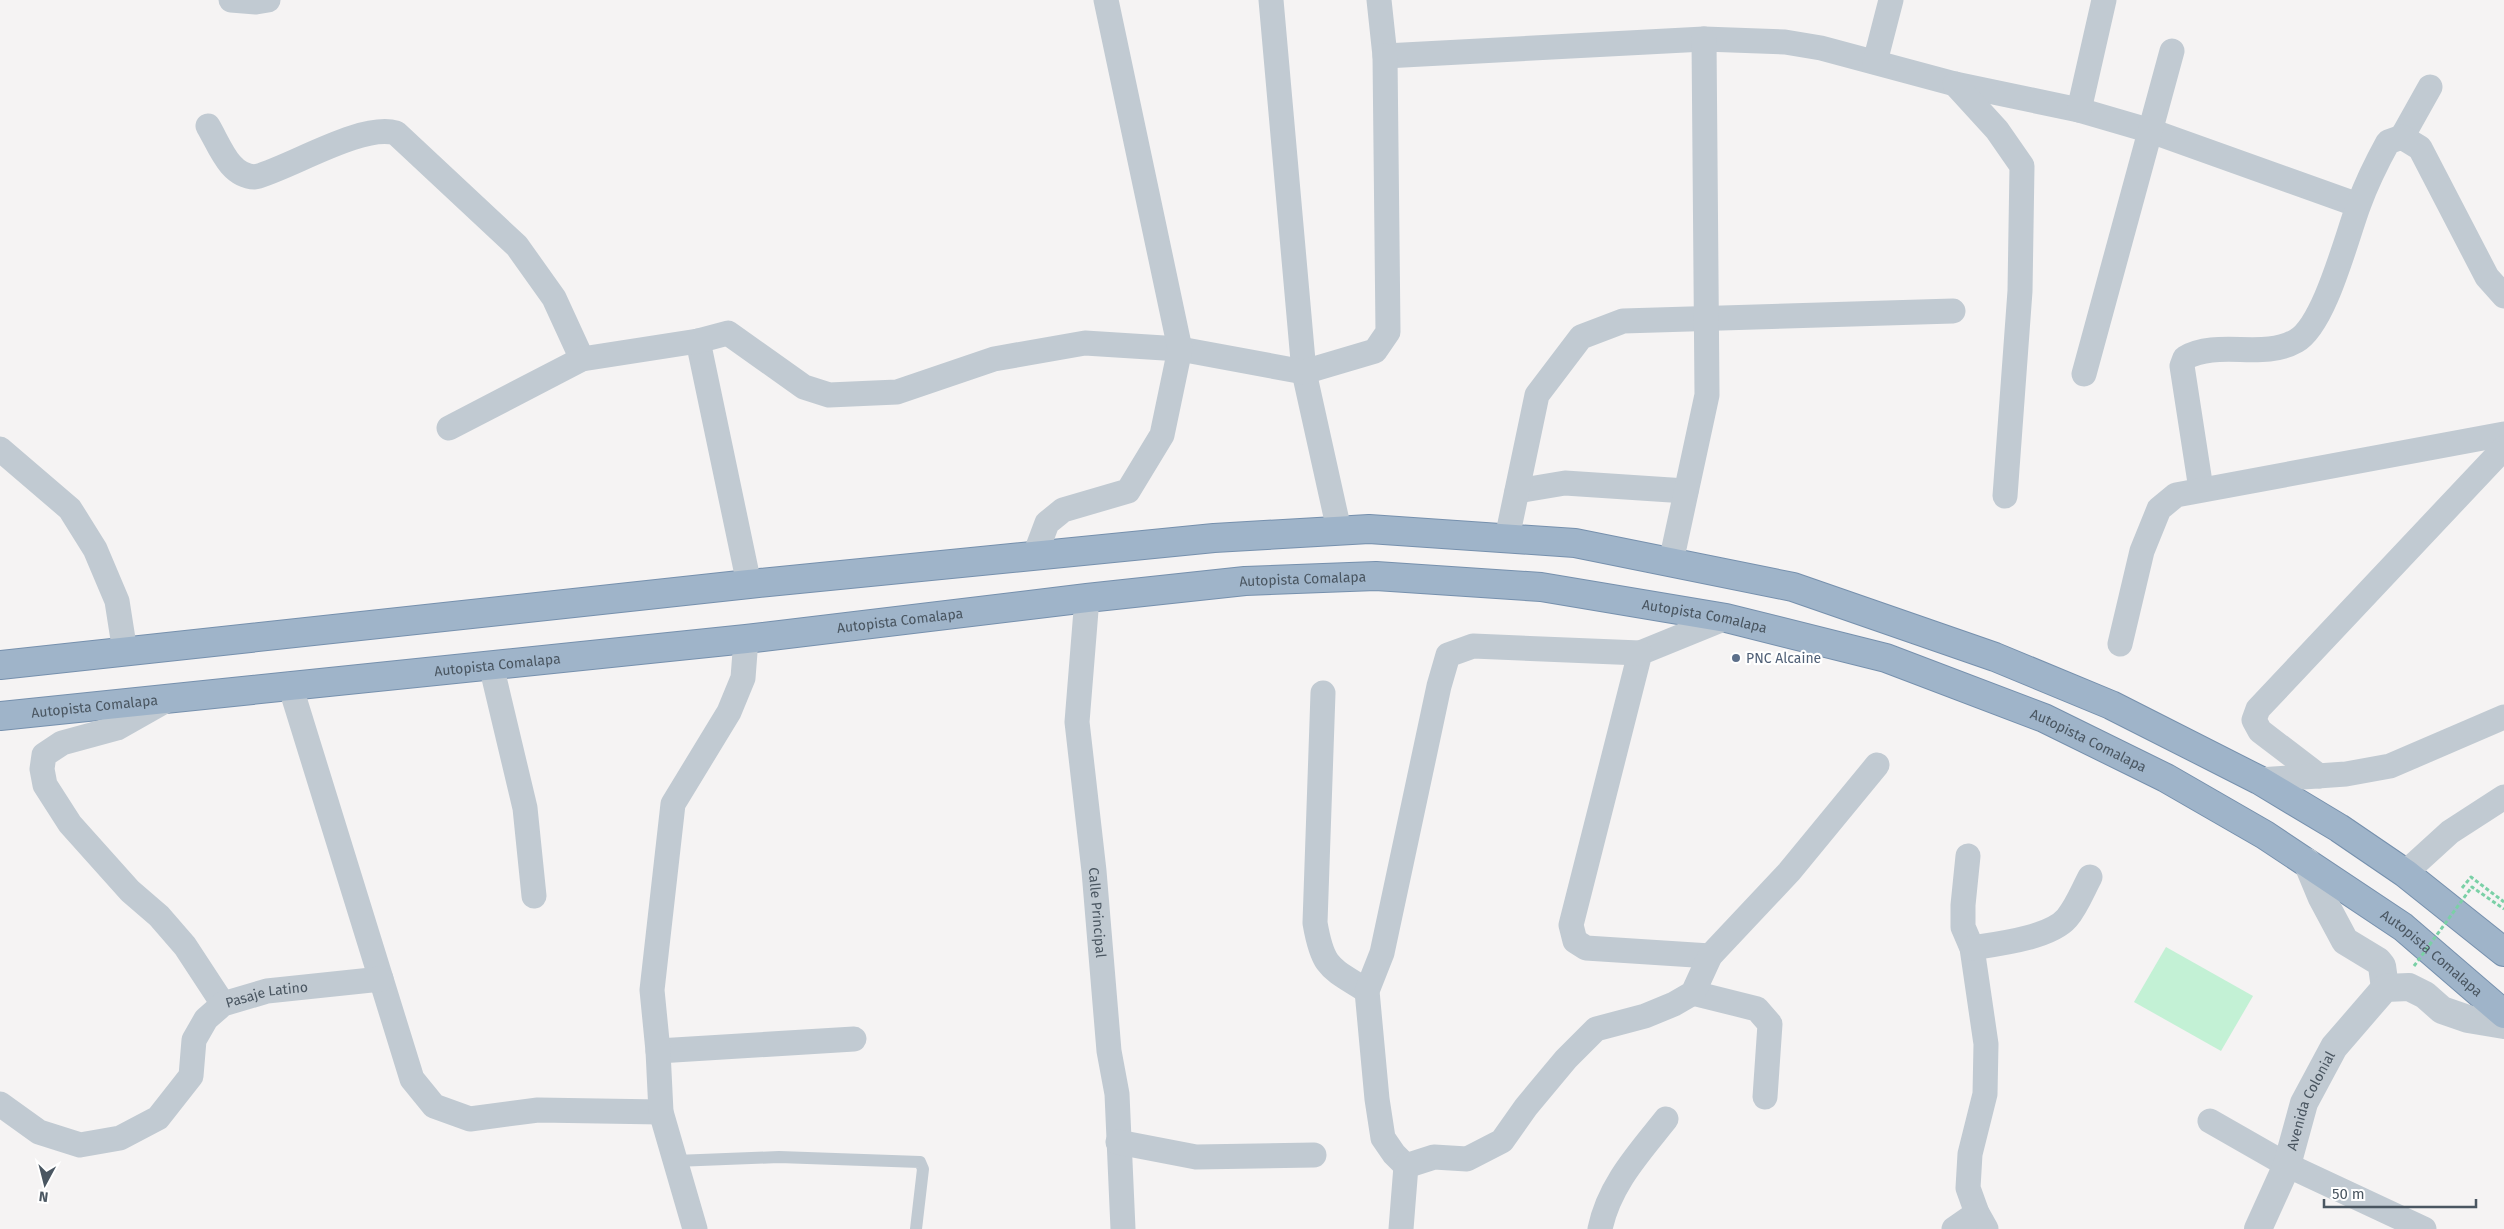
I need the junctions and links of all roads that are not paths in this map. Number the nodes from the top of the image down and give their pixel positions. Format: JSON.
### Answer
{"nodes":[{"id":1,"x":231,"y":0,"type":"edge"},
{"id":2,"x":268,"y":0,"type":"edge"},
{"id":3,"x":1106,"y":0,"type":"edge"},
{"id":4,"x":1271,"y":0,"type":"edge"},
{"id":5,"x":1379,"y":0,"type":"edge"},
{"id":6,"x":1890,"y":0,"type":"edge"},
{"id":7,"x":2104,"y":0,"type":"edge"},
{"id":8,"x":1704,"y":38,"type":"junction"},
{"id":9,"x":2172,"y":51,"type":"dead end"},
{"id":10,"x":1385,"y":56,"type":"junction"},
{"id":11,"x":1875,"y":62,"type":"junction"},
{"id":12,"x":1955,"y":84,"type":"junction"},
{"id":13,"x":2430,"y":87,"type":"dead end"},
{"id":14,"x":2079,"y":110,"type":"junction"},
{"id":15,"x":208,"y":126,"type":"dead end"},
{"id":16,"x":2151,"y":131,"type":"junction"},
{"id":17,"x":2402,"y":137,"type":"junction"},
{"id":18,"x":2358,"y":205,"type":"junction"},
{"id":19,"x":2504,"y":296,"type":"edge"},
{"id":20,"x":1953,"y":310,"type":"dead end"},
{"id":21,"x":1705,"y":317,"type":"junction"},
{"id":22,"x":698,"y":341,"type":"junction"},
{"id":23,"x":1180,"y":350,"type":"junction"},
{"id":24,"x":582,"y":359,"type":"junction"},
{"id":25,"x":1304,"y":372,"type":"junction"},
{"id":26,"x":2084,"y":374,"type":"dead end"},
{"id":27,"x":449,"y":428,"type":"dead end"},
{"id":28,"x":2504,"y":434,"type":"edge"},
{"id":29,"x":2504,"y":448,"type":"edge"},
{"id":30,"x":0,"y":449,"type":"edge"},
{"id":31,"x":2201,"y":489,"type":"junction"},
{"id":32,"x":1517,"y":491,"type":"junction"},
{"id":33,"x":1686,"y":491,"type":"junction"},
{"id":34,"x":2005,"y":496,"type":"dead end"},
{"id":35,"x":1339,"y":530,"type":"junction"},
{"id":36,"x":1507,"y":538,"type":"junction"},
{"id":37,"x":1035,"y":555,"type":"junction"},
{"id":38,"x":1671,"y":562,"type":"junction"},
{"id":39,"x":749,"y":584,"type":"junction"},
{"id":40,"x":1087,"y":598,"type":"junction"},
{"id":41,"x":1726,"y":618,"type":"junction"},
{"id":42,"x":746,"y":639,"type":"junction"},
{"id":43,"x":2120,"y":644,"type":"dead end"},
{"id":44,"x":126,"y":652,"type":"junction"},
{"id":45,"x":1640,"y":653,"type":"junction"},
{"id":46,"x":0,"y":665,"type":"edge"},
{"id":47,"x":491,"y":665,"type":"junction"},
{"id":48,"x":290,"y":685,"type":"junction"},
{"id":49,"x":1323,"y":693,"type":"dead end"},
{"id":50,"x":170,"y":698,"type":"junction"},
{"id":51,"x":0,"y":716,"type":"edge"},
{"id":52,"x":2504,"y":717,"type":"edge"},
{"id":53,"x":1877,"y":765,"type":"dead end"},
{"id":54,"x":2319,"y":776,"type":"junction"},
{"id":55,"x":2259,"y":780,"type":"junction"},
{"id":56,"x":2504,"y":797,"type":"edge"},
{"id":57,"x":1968,"y":856,"type":"dead end"},
{"id":58,"x":2307,"y":862,"type":"junction"},
{"id":59,"x":2405,"y":873,"type":"junction"},
{"id":60,"x":2090,"y":877,"type":"dead end"},
{"id":61,"x":534,"y":896,"type":"dead end"},
{"id":62,"x":1972,"y":948,"type":"junction"},
{"id":63,"x":2504,"y":952,"type":"edge"},
{"id":64,"x":1710,"y":956,"type":"junction"},
{"id":65,"x":381,"y":979,"type":"junction"},
{"id":66,"x":2385,"y":988,"type":"junction"},
{"id":67,"x":1367,"y":991,"type":"junction"},
{"id":68,"x":1693,"y":993,"type":"junction"},
{"id":69,"x":222,"y":1004,"type":"junction"},
{"id":70,"x":2504,"y":1014,"type":"edge"},
{"id":71,"x":2504,"y":1025,"type":"edge"},
{"id":72,"x":854,"y":1039,"type":"dead end"},
{"id":73,"x":658,"y":1051,"type":"junction"},
{"id":74,"x":1765,"y":1097,"type":"dead end"},
{"id":75,"x":0,"y":1104,"type":"edge"},
{"id":76,"x":661,"y":1112,"type":"junction"},
{"id":77,"x":1666,"y":1119,"type":"dead end"},
{"id":78,"x":2210,"y":1121,"type":"dead end"},
{"id":79,"x":1118,"y":1142,"type":"junction"},
{"id":80,"x":1314,"y":1155,"type":"dead end"},
{"id":81,"x":675,"y":1161,"type":"junction"},
{"id":82,"x":2287,"y":1165,"type":"junction"},
{"id":83,"x":1406,"y":1166,"type":"junction"},
{"id":84,"x":1981,"y":1221,"type":"edge"},
{"id":85,"x":695,"y":1229,"type":"edge"},
{"id":86,"x":916,"y":1229,"type":"edge"},
{"id":87,"x":1122,"y":1229,"type":"edge"},
{"id":88,"x":1400,"y":1229,"type":"edge"},
{"id":89,"x":1600,"y":1229,"type":"edge"},
{"id":90,"x":1954,"y":1229,"type":"edge"},
{"id":91,"x":2258,"y":1229,"type":"edge"},
{"id":92,"x":2424,"y":1229,"type":"edge"}],
"edges":[{"from":1,"to":2,"type":"street"},
{"from":3,"to":23,"type":"street"},
{"from":4,"to":25,"type":"street"},
{"from":5,"to":10,"type":"street"},
{"from":6,"to":11,"type":"street"},
{"from":7,"to":14,"type":"street"},
{"from":8,"to":10,"type":"street"},
{"from":8,"to":11,"type":"street"},
{"from":8,"to":21,"type":"street"},
{"from":9,"to":16,"type":"street"},
{"from":10,"to":25,"type":"street"},
{"from":11,"to":12,"type":"street"},
{"from":12,"to":14,"type":"street"},
{"from":12,"to":34,"type":"street"},
{"from":13,"to":17,"type":"street"},
{"from":14,"to":16,"type":"street"},
{"from":15,"to":24,"type":"street"},
{"from":16,"to":18,"type":"street"},
{"from":16,"to":26,"type":"street"},
{"from":17,"to":18,"type":"street"},
{"from":17,"to":19,"type":"street"},
{"from":18,"to":31,"type":"street"},
{"from":20,"to":21,"type":"street"},
{"from":21,"to":32,"type":"street"},
{"from":21,"to":33,"type":"street"},
{"from":22,"to":23,"type":"street"},
{"from":22,"to":24,"type":"street"},
{"from":22,"to":39,"type":"street"},
{"from":23,"to":25,"type":"street"},
{"from":23,"to":37,"type":"street"},
{"from":24,"to":27,"type":"street"},
{"from":25,"to":35,"type":"street"},
{"from":28,"to":31,"type":"street"},
{"from":29,"to":54,"type":"street"},
{"from":30,"to":44,"type":"street"},
{"from":31,"to":43,"type":"street"},
{"from":32,"to":33,"type":"street"},
{"from":32,"to":36,"type":"street"},
{"from":33,"to":38,"type":"street"},
{"from":35,"to":36,"type":"highway"},
{"from":35,"to":37,"type":"highway"},
{"from":36,"to":38,"type":"highway"},
{"from":37,"to":39,"type":"highway"},
{"from":38,"to":55,"type":"highway"},
{"from":39,"to":44,"type":"highway"},
{"from":40,"to":41,"type":"highway","name":"Autopista Comalapa"},
{"from":40,"to":42,"type":"highway","name":"Autopista Comalapa"},
{"from":40,"to":79,"type":"street","name":"Calle Principal"},
{"from":41,"to":45,"type":"street"},
{"from":41,"to":58,"type":"highway","name":"Autopista Comalapa"},
{"from":42,"to":47,"type":"highway","name":"Autopista Comalapa"},
{"from":42,"to":73,"type":"street"},
{"from":44,"to":46,"type":"highway"},
{"from":45,"to":64,"type":"street"},
{"from":45,"to":67,"type":"street"},
{"from":47,"to":48,"type":"highway","name":"Autopista Comalapa"},
{"from":47,"to":61,"type":"street"},
{"from":48,"to":50,"type":"highway","name":"Autopista Comalapa"},
{"from":48,"to":65,"type":"street"},
{"from":49,"to":67,"type":"street"},
{"from":50,"to":51,"type":"highway","name":"Autopista Comalapa"},
{"from":50,"to":69,"type":"street"},
{"from":52,"to":54,"type":"street"},
{"from":53,"to":64,"type":"street"},
{"from":54,"to":55,"type":"street"},
{"from":55,"to":59,"type":"highway"},
{"from":56,"to":59,"type":"street"},
{"from":57,"to":62,"type":"street"},
{"from":58,"to":66,"type":"street"},
{"from":58,"to":70,"type":"highway","name":"Autopista Comalapa"},
{"from":59,"to":63,"type":"highway"},
{"from":60,"to":62,"type":"street"},
{"from":62,"to":84,"type":"street"},
{"from":64,"to":68,"type":"street"},
{"from":65,"to":69,"type":"street","name":"Pasaje Latino"},
{"from":65,"to":76,"type":"street"},
{"from":66,"to":71,"type":"street"},
{"from":66,"to":82,"type":"street","name":"Avenida Colonial"},
{"from":67,"to":83,"type":"street"},
{"from":68,"to":74,"type":"street"},
{"from":68,"to":83,"type":"street"},
{"from":69,"to":75,"type":"street","name":"Pasaje Latino"},
{"from":72,"to":73,"type":"street"},
{"from":73,"to":76,"type":"street"},
{"from":76,"to":81,"type":"street"},
{"from":77,"to":89,"type":"street"},
{"from":78,"to":82,"type":"street"},
{"from":79,"to":80,"type":"street"},
{"from":79,"to":87,"type":"street","name":"Calle Principal"},
{"from":81,"to":85,"type":"street"},
{"from":81,"to":86,"type":"lane"},
{"from":82,"to":91,"type":"street","name":"Avenida Colonial"},
{"from":82,"to":92,"type":"street"},
{"from":83,"to":88,"type":"street"},
{"from":84,"to":90,"type":"street"}]}
